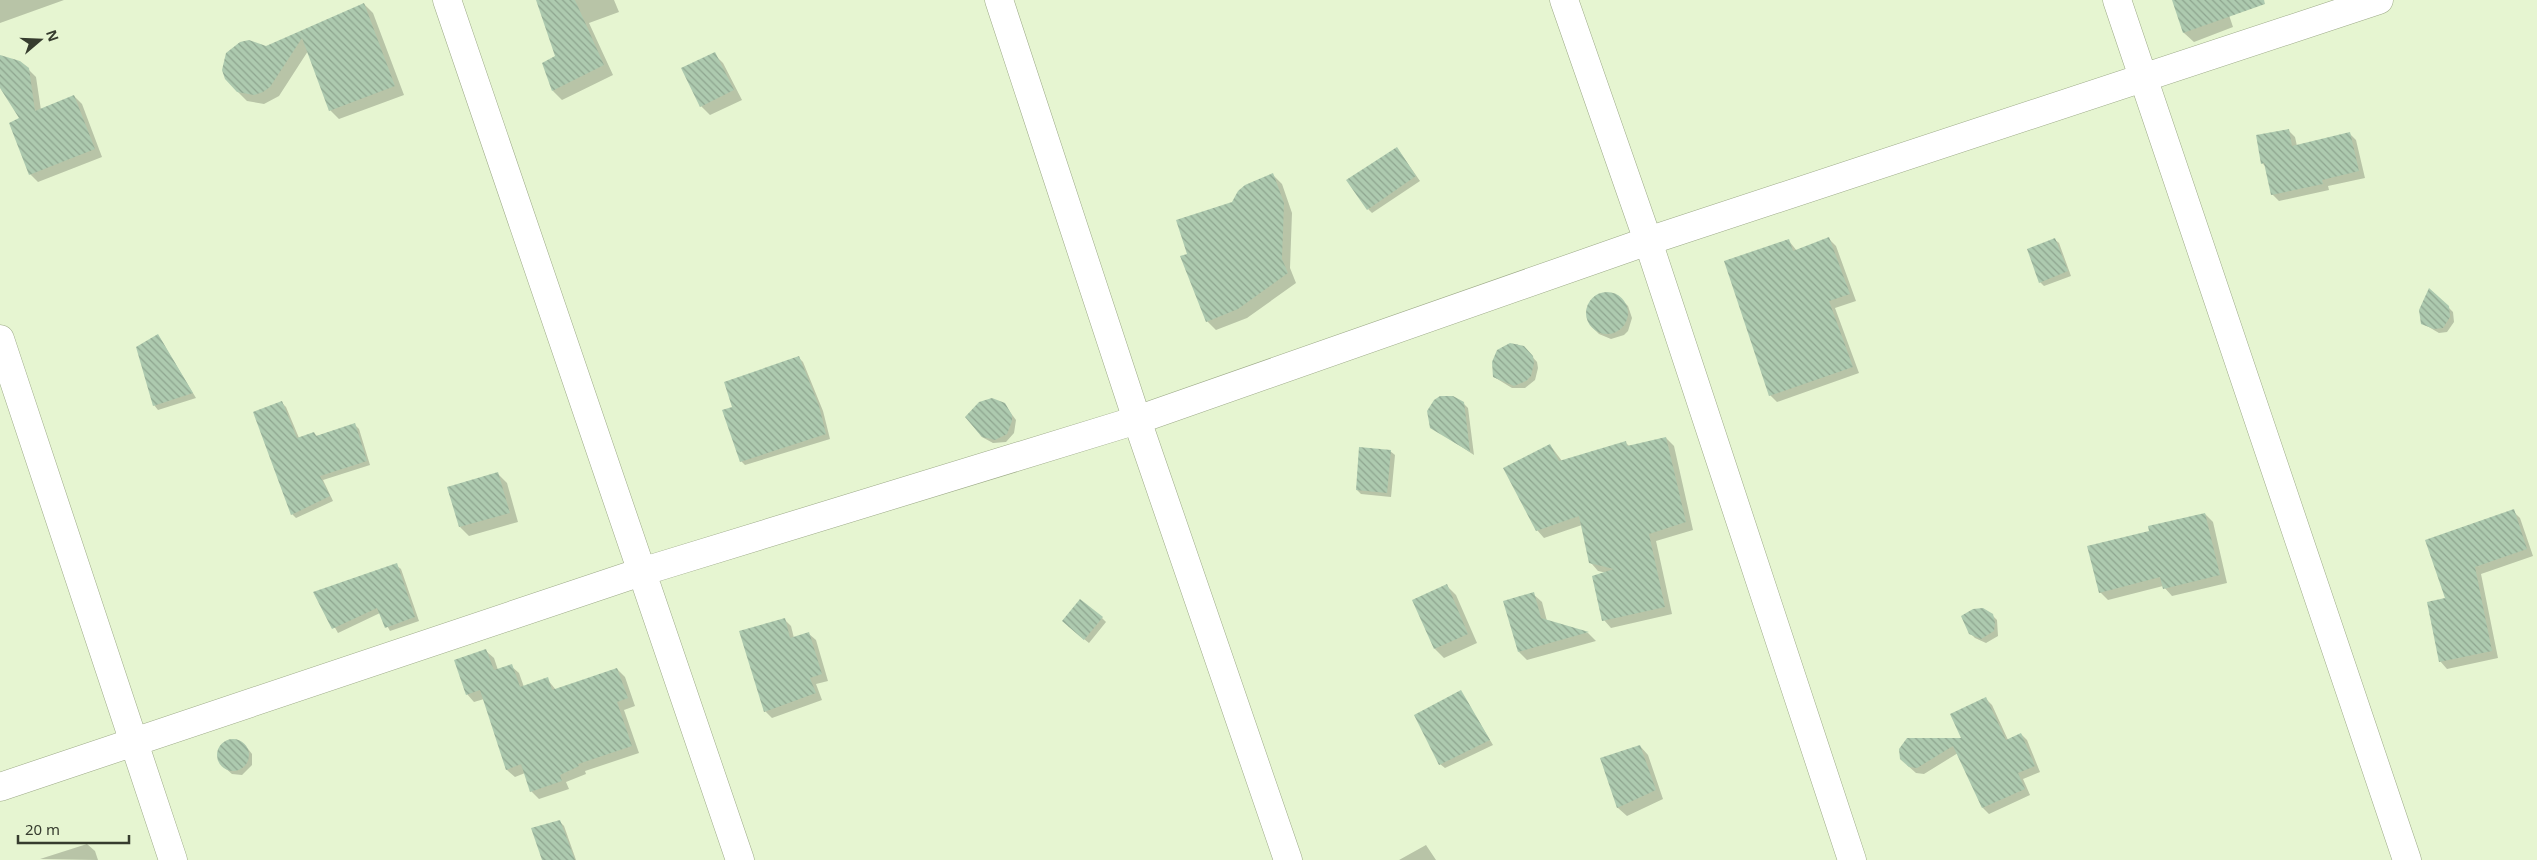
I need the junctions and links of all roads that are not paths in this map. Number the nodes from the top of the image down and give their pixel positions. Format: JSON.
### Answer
{"nodes":[{"id":1,"x":447,"y":0,"type":"edge"},
{"id":2,"x":999,"y":0,"type":"edge"},
{"id":3,"x":1564,"y":0,"type":"edge"},
{"id":4,"x":2117,"y":0,"type":"edge"},
{"id":5,"x":2379,"y":0,"type":"edge"},
{"id":6,"x":2143,"y":79,"type":"junction"},
{"id":7,"x":1648,"y":242,"type":"junction"},
{"id":8,"x":0,"y":339,"type":"edge"},
{"id":9,"x":1137,"y":420,"type":"junction"},
{"id":10,"x":641,"y":572,"type":"junction"},
{"id":11,"x":133,"y":742,"type":"junction"},
{"id":12,"x":0,"y":787,"type":"edge"},
{"id":13,"x":173,"y":860,"type":"edge"},
{"id":14,"x":740,"y":860,"type":"edge"},
{"id":15,"x":1288,"y":860,"type":"edge"},
{"id":16,"x":1852,"y":860,"type":"edge"},
{"id":17,"x":2407,"y":860,"type":"edge"}],
"edges":[{"from":1,"to":10,"type":"street"},
{"from":2,"to":9,"type":"street"},
{"from":3,"to":7,"type":"street"},
{"from":4,"to":6,"type":"street"},
{"from":5,"to":6,"type":"street"},
{"from":6,"to":7,"type":"street"},
{"from":6,"to":17,"type":"street"},
{"from":7,"to":9,"type":"street"},
{"from":7,"to":16,"type":"street"},
{"from":8,"to":11,"type":"street"},
{"from":9,"to":10,"type":"street"},
{"from":9,"to":15,"type":"street"},
{"from":10,"to":11,"type":"street"},
{"from":10,"to":14,"type":"street"},
{"from":11,"to":12,"type":"street"},
{"from":11,"to":13,"type":"street"}]}
